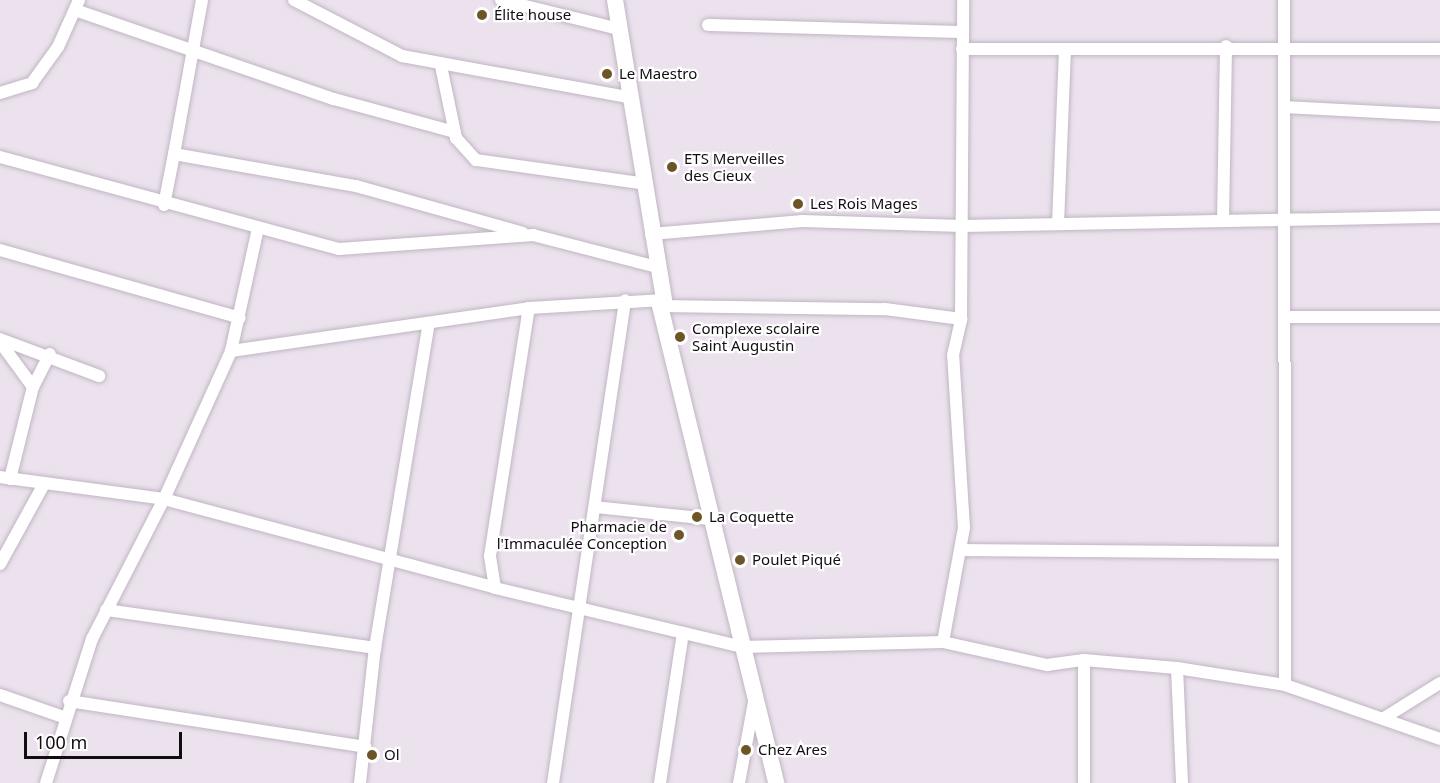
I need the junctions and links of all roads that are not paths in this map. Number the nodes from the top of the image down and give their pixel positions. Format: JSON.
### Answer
{"nodes":[{"id":1,"x":202,"y":0,"type":"edge"},
{"id":2,"x":294,"y":0,"type":"edge"},
{"id":3,"x":501,"y":0,"type":"edge"},
{"id":4,"x":615,"y":0,"type":"edge"},
{"id":5,"x":963,"y":0,"type":"edge"},
{"id":6,"x":1284,"y":0,"type":"edge"},
{"id":7,"x":77,"y":5,"type":"edge"},
{"id":8,"x":708,"y":25,"type":"dead end"},
{"id":9,"x":619,"y":29,"type":"junction"},
{"id":10,"x":962,"y":32,"type":"junction"},
{"id":11,"x":1284,"y":45,"type":"junction"},
{"id":12,"x":1227,"y":46,"type":"junction"},
{"id":13,"x":1065,"y":48,"type":"junction"},
{"id":14,"x":962,"y":49,"type":"junction"},
{"id":15,"x":1440,"y":49,"type":"edge"},
{"id":16,"x":193,"y":53,"type":"junction"},
{"id":17,"x":441,"y":66,"type":"junction"},
{"id":18,"x":0,"y":93,"type":"edge"},
{"id":19,"x":632,"y":98,"type":"junction"},
{"id":20,"x":1285,"y":107,"type":"junction"},
{"id":21,"x":1440,"y":115,"type":"edge"},
{"id":22,"x":455,"y":132,"type":"junction"},
{"id":23,"x":174,"y":154,"type":"junction"},
{"id":24,"x":0,"y":157,"type":"edge"},
{"id":25,"x":646,"y":184,"type":"junction"},
{"id":26,"x":164,"y":205,"type":"junction"},
{"id":27,"x":1440,"y":217,"type":"edge"},
{"id":28,"x":1286,"y":218,"type":"junction"},
{"id":29,"x":1223,"y":220,"type":"junction"},
{"id":30,"x":1058,"y":224,"type":"junction"},
{"id":31,"x":962,"y":226,"type":"junction"},
{"id":32,"x":258,"y":228,"type":"junction"},
{"id":33,"x":651,"y":234,"type":"junction"},
{"id":34,"x":533,"y":235,"type":"junction"},
{"id":35,"x":0,"y":250,"type":"edge"},
{"id":36,"x":657,"y":267,"type":"junction"},
{"id":37,"x":625,"y":300,"type":"junction"},
{"id":38,"x":662,"y":303,"type":"junction"},
{"id":39,"x":529,"y":308,"type":"junction"},
{"id":40,"x":1287,"y":317,"type":"junction"},
{"id":41,"x":1440,"y":317,"type":"edge"},
{"id":42,"x":240,"y":318,"type":"junction"},
{"id":43,"x":961,"y":319,"type":"junction"},
{"id":44,"x":429,"y":323,"type":"junction"},
{"id":45,"x":0,"y":341,"type":"edge"},
{"id":46,"x":231,"y":351,"type":"junction"},
{"id":47,"x":50,"y":354,"type":"junction"},
{"id":48,"x":99,"y":376,"type":"dead end"},
{"id":49,"x":33,"y":387,"type":"junction"},
{"id":50,"x":5,"y":478,"type":"edge"},
{"id":51,"x":44,"y":484,"type":"junction"},
{"id":52,"x":164,"y":499,"type":"junction"},
{"id":53,"x":595,"y":507,"type":"junction"},
{"id":54,"x":710,"y":519,"type":"junction"},
{"id":55,"x":963,"y":550,"type":"junction"},
{"id":56,"x":1284,"y":553,"type":"junction"},
{"id":57,"x":390,"y":560,"type":"junction"},
{"id":58,"x":0,"y":564,"type":"edge"},
{"id":59,"x":495,"y":588,"type":"junction"},
{"id":60,"x":580,"y":607,"type":"junction"},
{"id":61,"x":106,"y":609,"type":"junction"},
{"id":62,"x":683,"y":633,"type":"junction"},
{"id":63,"x":943,"y":642,"type":"junction"},
{"id":64,"x":742,"y":647,"type":"junction"},
{"id":65,"x":375,"y":648,"type":"junction"},
{"id":66,"x":1084,"y":660,"type":"junction"},
{"id":67,"x":1177,"y":668,"type":"junction"},
{"id":68,"x":1440,"y":683,"type":"edge"},
{"id":69,"x":1285,"y":685,"type":"junction"},
{"id":70,"x":0,"y":695,"type":"edge"},
{"id":71,"x":755,"y":695,"type":"junction"},
{"id":72,"x":69,"y":701,"type":"junction"},
{"id":73,"x":63,"y":717,"type":"junction"},
{"id":74,"x":1383,"y":718,"type":"junction"},
{"id":75,"x":1440,"y":739,"type":"edge"},
{"id":76,"x":364,"y":747,"type":"junction"},
{"id":77,"x":46,"y":783,"type":"edge"},
{"id":78,"x":360,"y":783,"type":"edge"},
{"id":79,"x":553,"y":783,"type":"edge"},
{"id":80,"x":660,"y":783,"type":"edge"},
{"id":81,"x":739,"y":783,"type":"edge"},
{"id":82,"x":776,"y":783,"type":"edge"},
{"id":83,"x":1084,"y":783,"type":"edge"},
{"id":84,"x":1182,"y":783,"type":"edge"}],
"edges":[{"from":1,"to":16,"type":"street"},
{"from":2,"to":17,"type":"street"},
{"from":3,"to":9,"type":"street"},
{"from":4,"to":9,"type":"main road"},
{"from":5,"to":10,"type":"street"},
{"from":6,"to":11,"type":"street"},
{"from":7,"to":16,"type":"street"},
{"from":7,"to":18,"type":"street"},
{"from":8,"to":10,"type":"street"},
{"from":9,"to":19,"type":"main road"},
{"from":10,"to":14,"type":"street"},
{"from":11,"to":12,"type":"street"},
{"from":11,"to":15,"type":"street"},
{"from":11,"to":20,"type":"street"},
{"from":12,"to":13,"type":"street"},
{"from":12,"to":29,"type":"street"},
{"from":13,"to":14,"type":"street"},
{"from":13,"to":30,"type":"street"},
{"from":14,"to":31,"type":"street"},
{"from":16,"to":22,"type":"street"},
{"from":16,"to":23,"type":"street"},
{"from":17,"to":19,"type":"street"},
{"from":17,"to":22,"type":"street"},
{"from":19,"to":25,"type":"main road"},
{"from":20,"to":21,"type":"street"},
{"from":20,"to":28,"type":"street"},
{"from":22,"to":25,"type":"street"},
{"from":23,"to":26,"type":"street"},
{"from":23,"to":34,"type":"street"},
{"from":24,"to":26,"type":"street"},
{"from":25,"to":33,"type":"main road"},
{"from":26,"to":32,"type":"street"},
{"from":27,"to":28,"type":"street"},
{"from":28,"to":29,"type":"street"},
{"from":28,"to":40,"type":"street"},
{"from":29,"to":30,"type":"street"},
{"from":30,"to":31,"type":"street"},
{"from":31,"to":33,"type":"street"},
{"from":31,"to":43,"type":"street"},
{"from":32,"to":34,"type":"street"},
{"from":32,"to":42,"type":"street"},
{"from":33,"to":36,"type":"main road"},
{"from":34,"to":36,"type":"street"},
{"from":35,"to":42,"type":"street"},
{"from":36,"to":38,"type":"main road"},
{"from":37,"to":38,"type":"street"},
{"from":37,"to":39,"type":"street"},
{"from":37,"to":53,"type":"street"},
{"from":38,"to":43,"type":"street"},
{"from":38,"to":54,"type":"main road"},
{"from":39,"to":44,"type":"street"},
{"from":39,"to":59,"type":"street"},
{"from":40,"to":41,"type":"street"},
{"from":40,"to":56,"type":"street"},
{"from":42,"to":46,"type":"street"},
{"from":43,"to":55,"type":"street"},
{"from":44,"to":46,"type":"street"},
{"from":44,"to":57,"type":"street"},
{"from":45,"to":47,"type":"street"},
{"from":45,"to":49,"type":"street"},
{"from":46,"to":52,"type":"street"},
{"from":47,"to":48,"type":"street"},
{"from":47,"to":49,"type":"street"},
{"from":49,"to":50,"type":"street"},
{"from":50,"to":51,"type":"street"},
{"from":51,"to":52,"type":"street"},
{"from":51,"to":58,"type":"street"},
{"from":52,"to":57,"type":"street"},
{"from":52,"to":61,"type":"street"},
{"from":53,"to":54,"type":"street"},
{"from":53,"to":60,"type":"street"},
{"from":54,"to":64,"type":"main road"},
{"from":55,"to":56,"type":"street"},
{"from":55,"to":63,"type":"street"},
{"from":56,"to":69,"type":"street"},
{"from":57,"to":59,"type":"street"},
{"from":57,"to":65,"type":"street"},
{"from":59,"to":60,"type":"street"},
{"from":60,"to":62,"type":"street"},
{"from":60,"to":79,"type":"street"},
{"from":61,"to":65,"type":"street"},
{"from":61,"to":72,"type":"street"},
{"from":62,"to":64,"type":"street"},
{"from":62,"to":80,"type":"street"},
{"from":63,"to":64,"type":"street"},
{"from":63,"to":66,"type":"street"},
{"from":64,"to":71,"type":"main road"},
{"from":65,"to":76,"type":"street"},
{"from":66,"to":67,"type":"street"},
{"from":66,"to":83,"type":"street"},
{"from":67,"to":69,"type":"street"},
{"from":67,"to":84,"type":"street"},
{"from":68,"to":74,"type":"street"},
{"from":69,"to":74,"type":"street"},
{"from":70,"to":73,"type":"street"},
{"from":71,"to":81,"type":"street"},
{"from":71,"to":82,"type":"main road"},
{"from":72,"to":73,"type":"street"},
{"from":72,"to":76,"type":"street"},
{"from":73,"to":77,"type":"street"},
{"from":74,"to":75,"type":"street"},
{"from":76,"to":78,"type":"street"}]}
